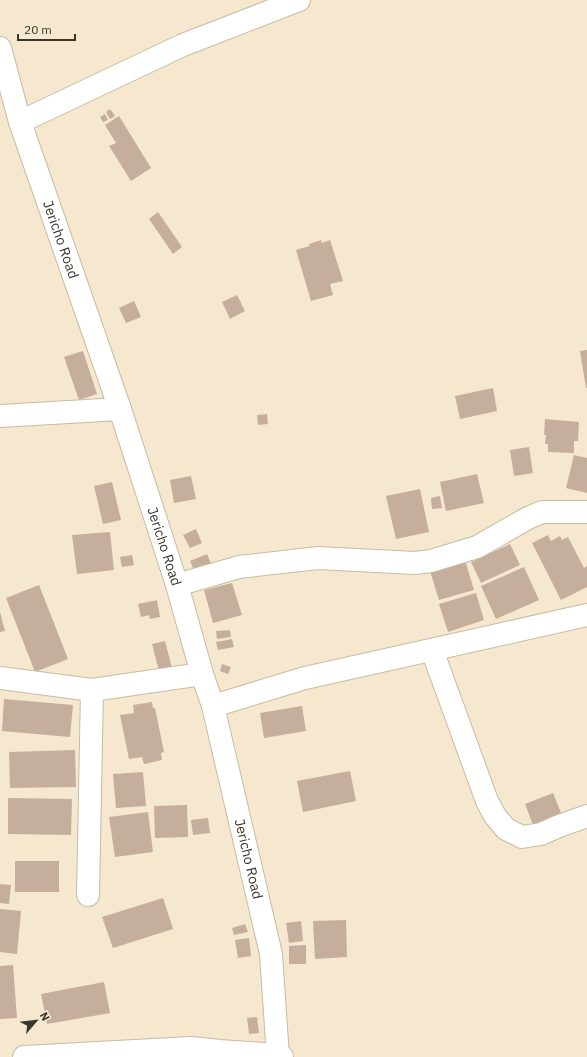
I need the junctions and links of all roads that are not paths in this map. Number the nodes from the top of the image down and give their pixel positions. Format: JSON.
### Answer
{"nodes":[{"id":1,"x":299,"y":0,"type":"edge"},
{"id":2,"x":0,"y":48,"type":"edge"},
{"id":3,"x":20,"y":122,"type":"junction"},
{"id":4,"x":120,"y":409,"type":"junction"},
{"id":5,"x":0,"y":416,"type":"edge"},
{"id":6,"x":587,"y":512,"type":"edge"},
{"id":7,"x":177,"y":586,"type":"junction"},
{"id":8,"x":587,"y":615,"type":"edge"},
{"id":9,"x":432,"y":650,"type":"junction"},
{"id":10,"x":202,"y":674,"type":"junction"},
{"id":11,"x":0,"y":678,"type":"edge"},
{"id":12,"x":92,"y":690,"type":"junction"},
{"id":13,"x":212,"y":706,"type":"junction"},
{"id":14,"x":587,"y":816,"type":"edge"},
{"id":15,"x":88,"y":895,"type":"dead end"},
{"id":16,"x":280,"y":1056,"type":"edge"},
{"id":17,"x":24,"y":1057,"type":"edge"}],
"edges":[{"from":1,"to":3,"type":"street"},
{"from":2,"to":3,"type":"street","name":"Jericho Road"},
{"from":3,"to":4,"type":"street","name":"Jericho Road"},
{"from":4,"to":5,"type":"street"},
{"from":4,"to":7,"type":"street","name":"Jericho Road"},
{"from":6,"to":7,"type":"street"},
{"from":7,"to":10,"type":"street","name":"Jericho Road"},
{"from":8,"to":9,"type":"street"},
{"from":9,"to":13,"type":"street"},
{"from":9,"to":14,"type":"street"},
{"from":10,"to":12,"type":"street"},
{"from":10,"to":13,"type":"street","name":"Jericho Road"},
{"from":11,"to":12,"type":"street"},
{"from":12,"to":15,"type":"street"},
{"from":13,"to":16,"type":"street","name":"Jericho Road"},
{"from":16,"to":17,"type":"street"}]}
